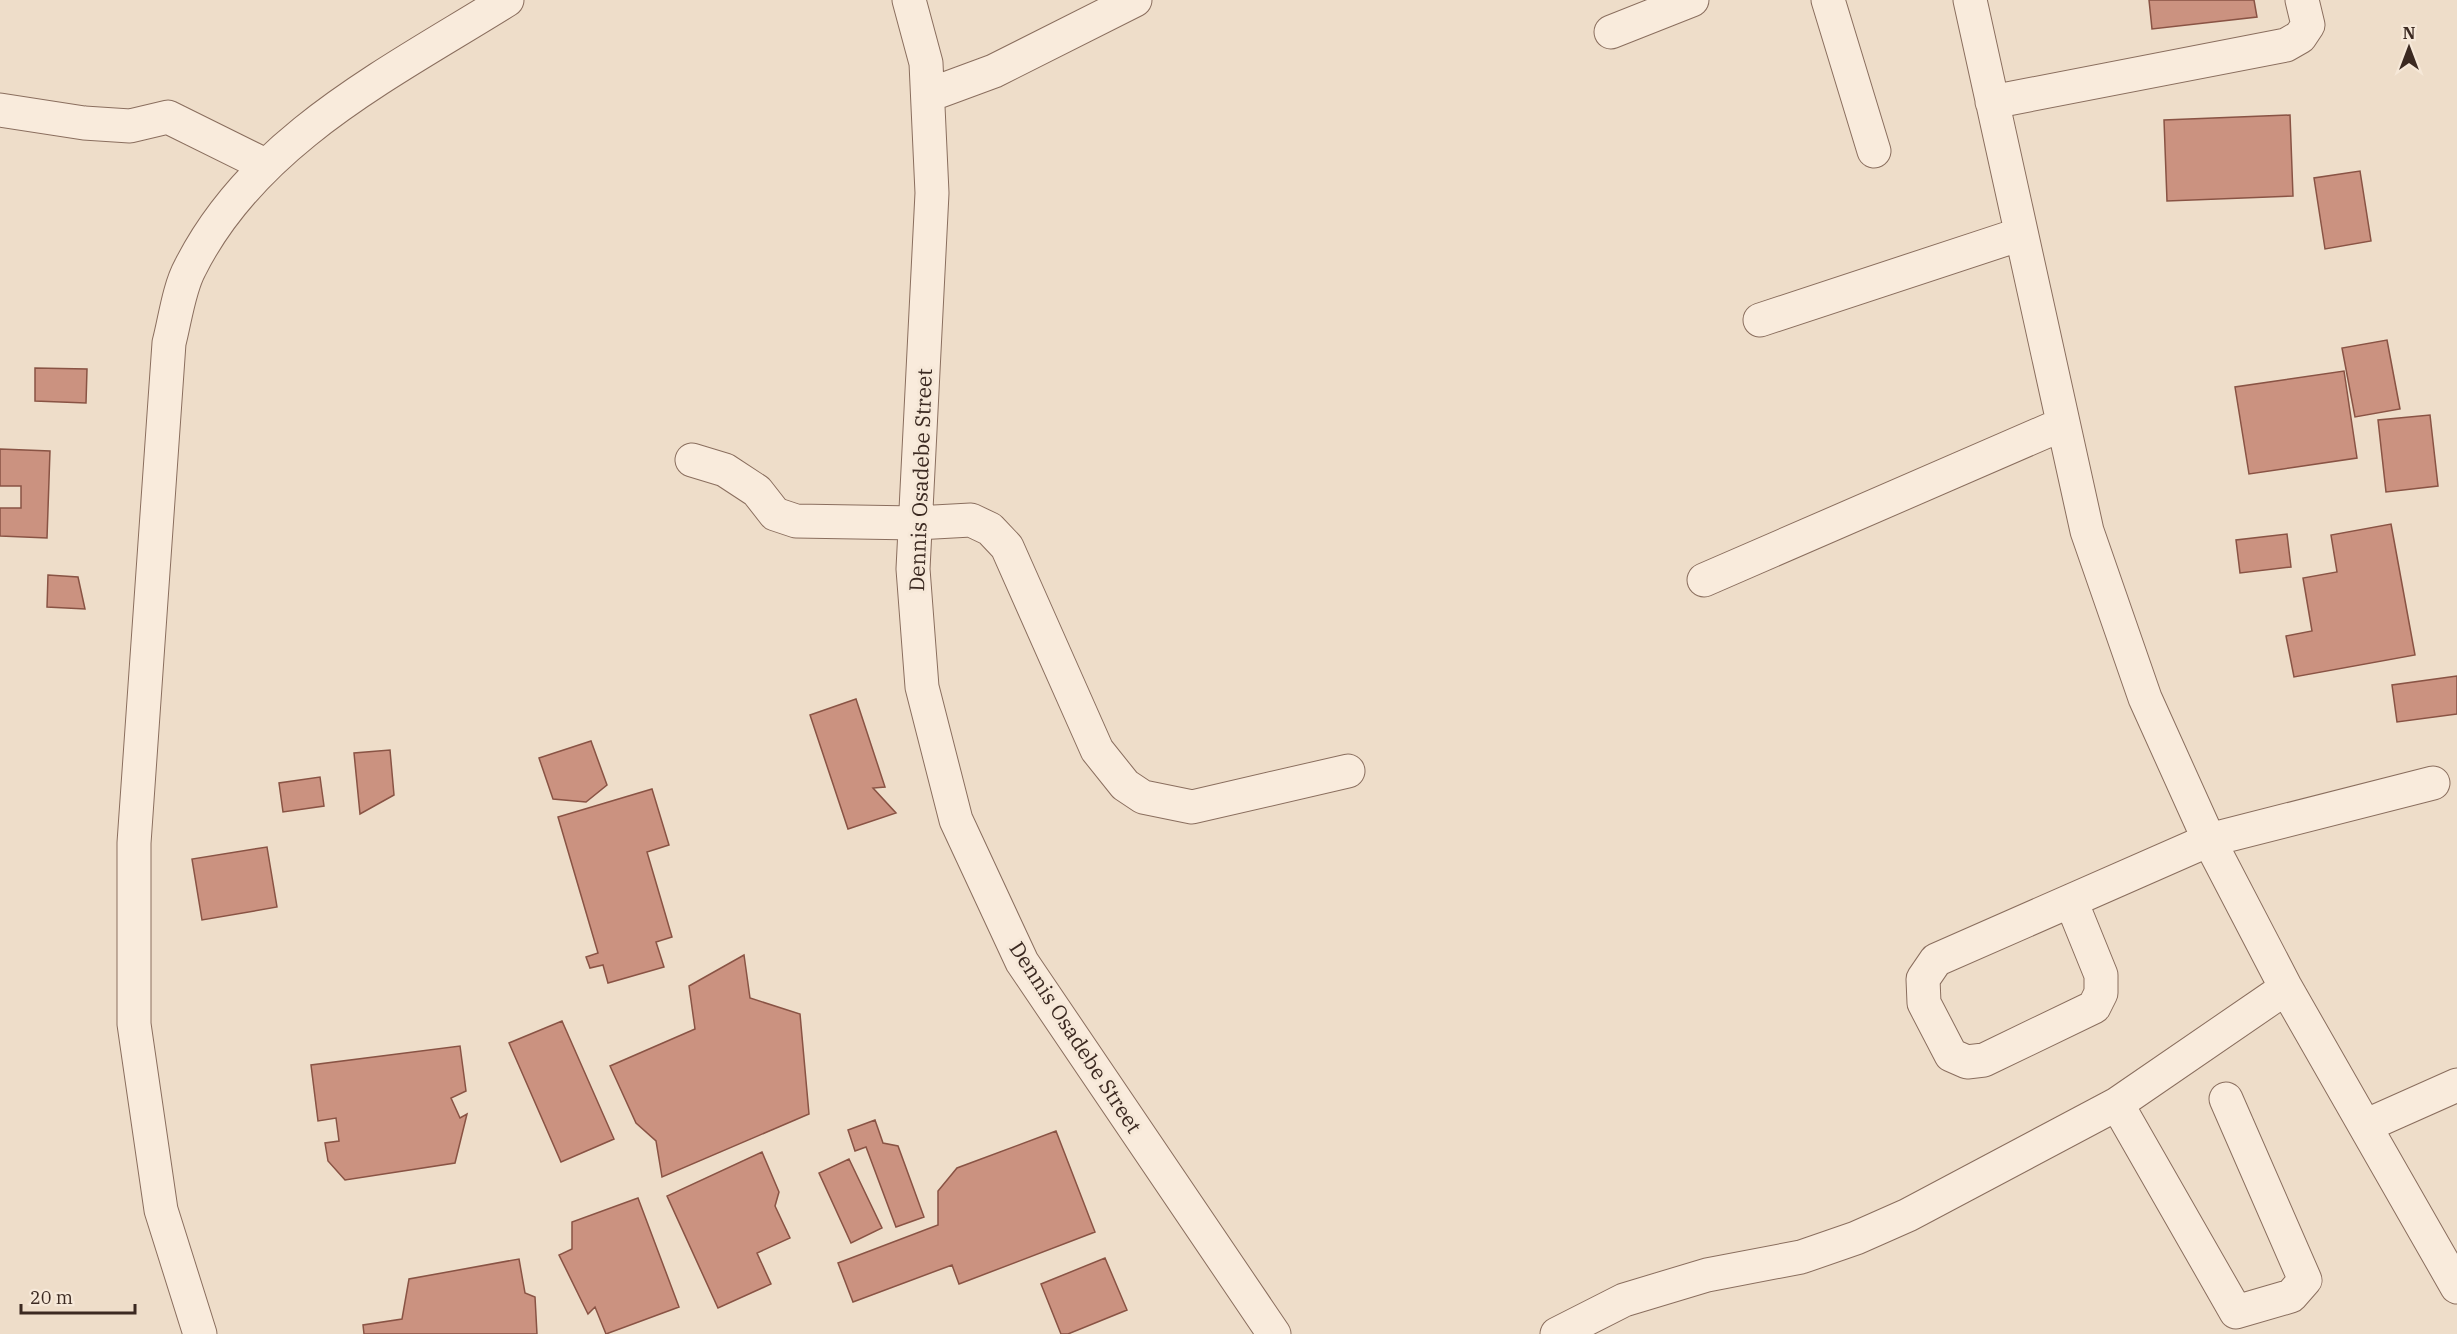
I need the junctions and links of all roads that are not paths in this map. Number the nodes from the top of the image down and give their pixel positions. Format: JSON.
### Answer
{"nodes":[{"id":1,"x":507,"y":0,"type":"edge"},
{"id":2,"x":909,"y":0,"type":"edge"},
{"id":3,"x":1135,"y":0,"type":"edge"},
{"id":4,"x":1692,"y":0,"type":"edge"},
{"id":5,"x":1828,"y":0,"type":"edge"},
{"id":6,"x":1970,"y":0,"type":"edge"},
{"id":7,"x":2302,"y":0,"type":"edge"},
{"id":8,"x":1611,"y":32,"type":"dead end"},
{"id":9,"x":929,"y":95,"type":"junction"},
{"id":10,"x":1992,"y":102,"type":"junction"},
{"id":11,"x":0,"y":110,"type":"edge"},
{"id":12,"x":1874,"y":151,"type":"dead end"},
{"id":13,"x":265,"y":165,"type":"junction"},
{"id":14,"x":2021,"y":234,"type":"junction"},
{"id":15,"x":1760,"y":320,"type":"dead end"},
{"id":16,"x":2063,"y":424,"type":"junction"},
{"id":17,"x":692,"y":460,"type":"dead end"},
{"id":18,"x":916,"y":523,"type":"junction"},
{"id":19,"x":1704,"y":580,"type":"dead end"},
{"id":20,"x":1348,"y":771,"type":"dead end"},
{"id":21,"x":2433,"y":783,"type":"dead end"},
{"id":22,"x":2209,"y":840,"type":"junction"},
{"id":23,"x":2071,"y":901,"type":"junction"},
{"id":24,"x":2286,"y":988,"type":"junction"},
{"id":25,"x":2457,"y":1085,"type":"edge"},
{"id":26,"x":2226,"y":1099,"type":"dead end"},
{"id":27,"x":2117,"y":1104,"type":"junction"},
{"id":28,"x":2365,"y":1126,"type":"junction"},
{"id":29,"x":2457,"y":1287,"type":"edge"},
{"id":30,"x":1573,"y":1330,"type":"edge"},
{"id":31,"x":200,"y":1334,"type":"edge"},
{"id":32,"x":1274,"y":1334,"type":"edge"}],
"edges":[{"from":1,"to":13,"type":"street"},
{"from":2,"to":9,"type":"street","name":"Dennis Osadebe Street"},
{"from":3,"to":9,"type":"street"},
{"from":4,"to":8,"type":"street"},
{"from":5,"to":12,"type":"street"},
{"from":6,"to":10,"type":"street"},
{"from":7,"to":10,"type":"street"},
{"from":9,"to":18,"type":"street","name":"Dennis Osadebe Street"},
{"from":10,"to":14,"type":"street"},
{"from":11,"to":13,"type":"street"},
{"from":13,"to":31,"type":"street"},
{"from":14,"to":15,"type":"street"},
{"from":14,"to":16,"type":"street"},
{"from":16,"to":19,"type":"street"},
{"from":16,"to":22,"type":"street"},
{"from":17,"to":18,"type":"street"},
{"from":18,"to":20,"type":"street"},
{"from":18,"to":32,"type":"street","name":"Dennis Osadebe Street"},
{"from":21,"to":22,"type":"street"},
{"from":22,"to":23,"type":"street"},
{"from":22,"to":24,"type":"street"},
{"from":23,"to":23,"type":"street"},
{"from":24,"to":27,"type":"street"},
{"from":24,"to":28,"type":"street"},
{"from":25,"to":28,"type":"street"},
{"from":26,"to":27,"type":"street"},
{"from":27,"to":30,"type":"street"},
{"from":28,"to":29,"type":"street"}]}
